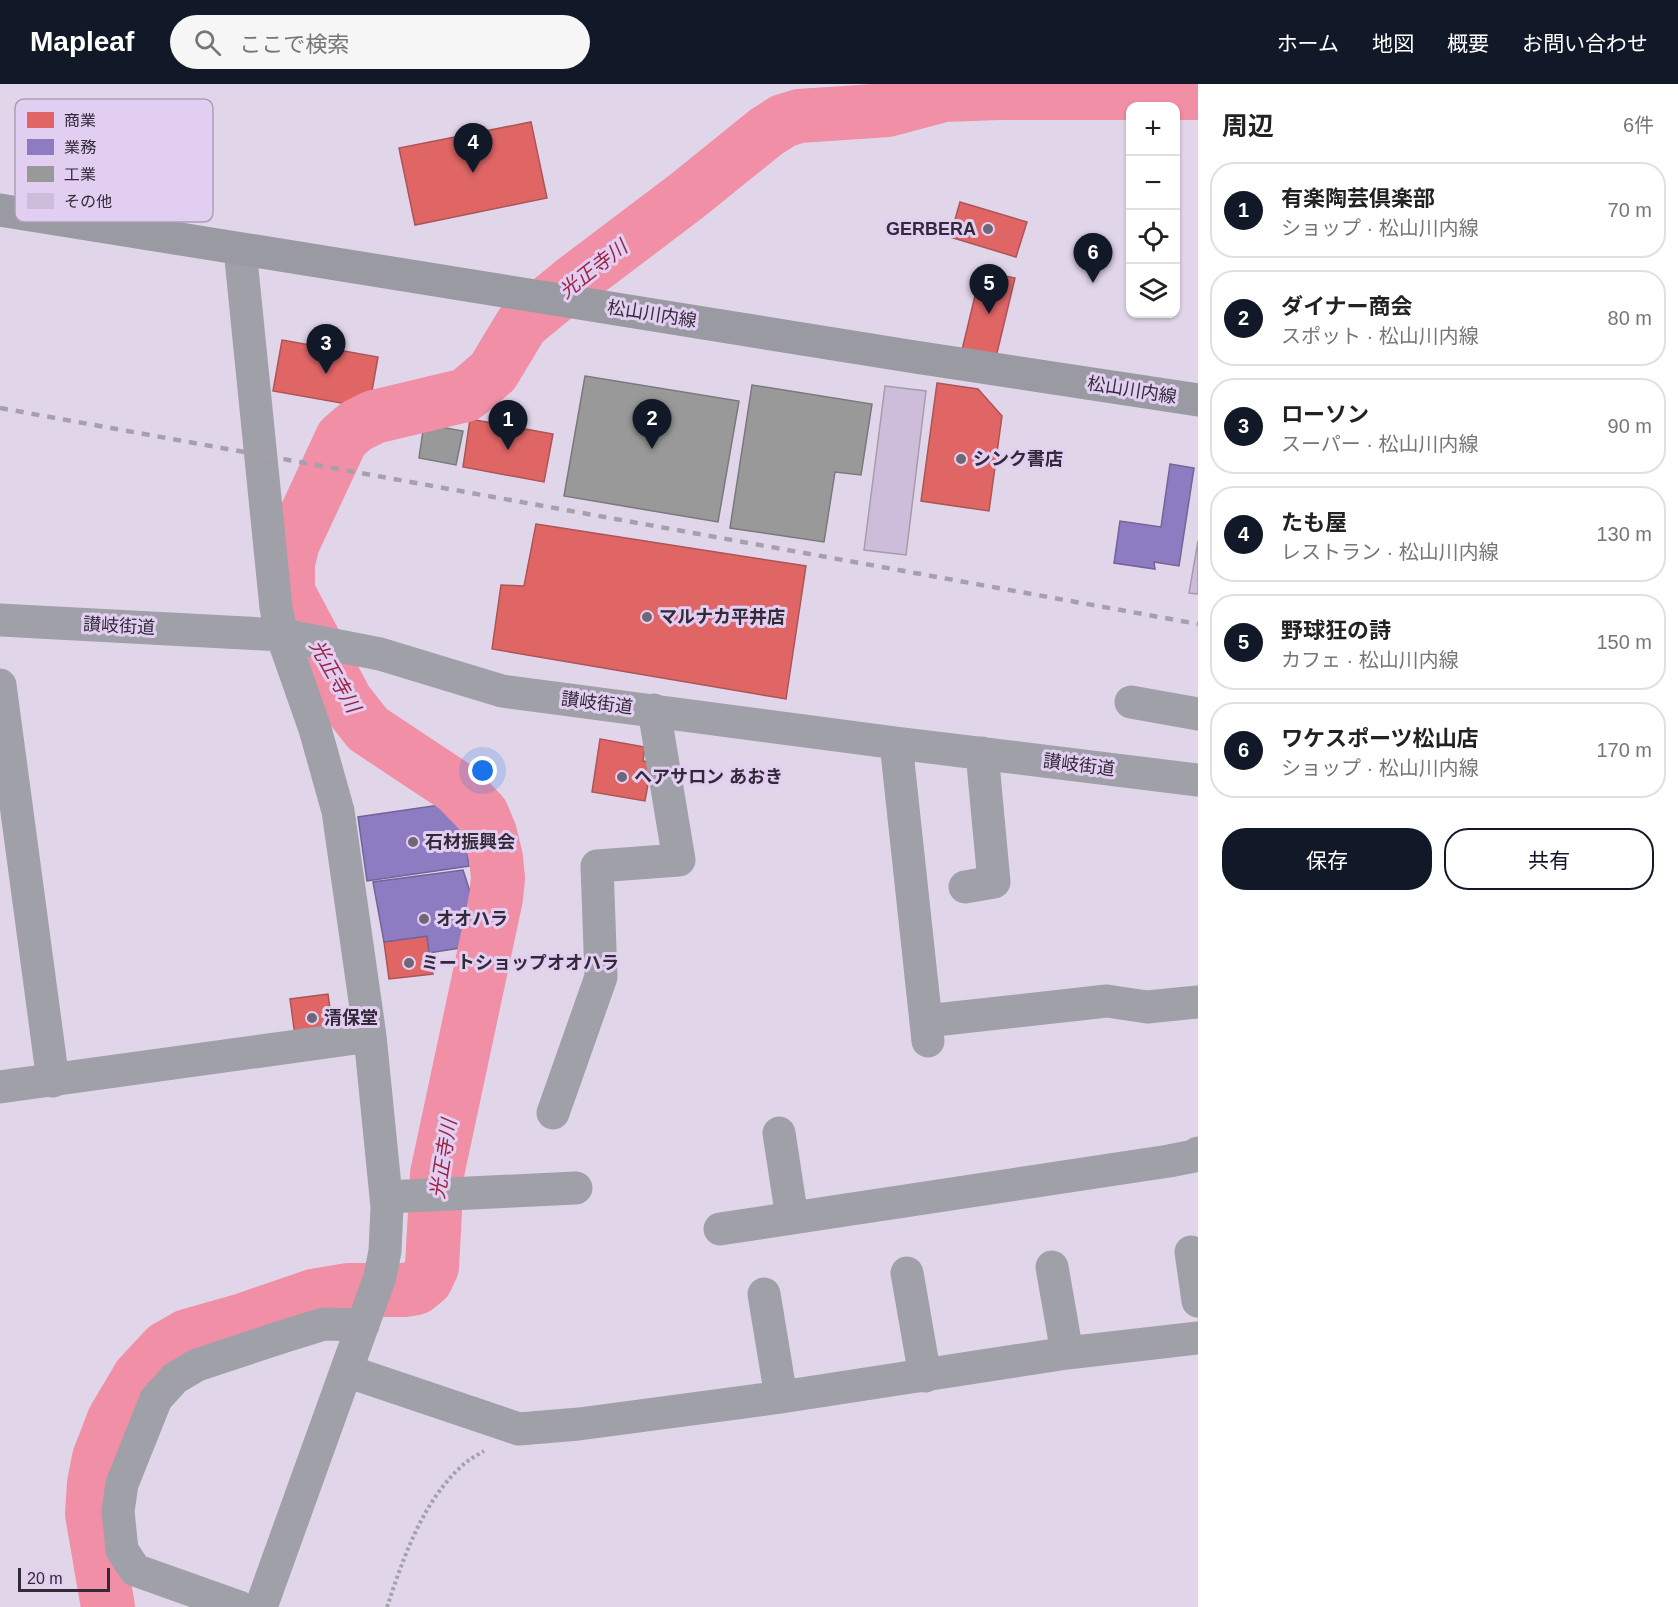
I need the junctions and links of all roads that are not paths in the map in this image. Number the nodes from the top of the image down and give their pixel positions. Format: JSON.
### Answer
{"nodes":[{"id":1,"x":0,"y":210,"type":"edge"},
{"id":2,"x":15,"y":212,"type":"edge"},
{"id":3,"x":74,"y":222,"type":"edge"},
{"id":4,"x":240,"y":249,"type":"junction"},
{"id":5,"x":1198,"y":400,"type":"edge"},
{"id":6,"x":0,"y":620,"type":"edge"},
{"id":7,"x":282,"y":635,"type":"junction"},
{"id":8,"x":0,"y":685,"type":"edge"},
{"id":9,"x":1150,"y":697,"type":"dead end"},
{"id":10,"x":654,"y":710,"type":"junction"},
{"id":11,"x":1198,"y":714,"type":"edge"},
{"id":12,"x":896,"y":743,"type":"junction"},
{"id":13,"x":982,"y":753,"type":"junction"},
{"id":14,"x":1198,"y":780,"type":"edge"},
{"id":15,"x":965,"y":887,"type":"dead end"},
{"id":16,"x":1198,"y":1002,"type":"edge"},
{"id":17,"x":370,"y":1036,"type":"junction"},
{"id":18,"x":53,"y":1081,"type":"junction"},
{"id":19,"x":0,"y":1087,"type":"edge"},
{"id":20,"x":553,"y":1113,"type":"dead end"},
{"id":21,"x":779,"y":1133,"type":"dead end"},
{"id":22,"x":1198,"y":1153,"type":"edge"},
{"id":23,"x":576,"y":1188,"type":"dead end"},
{"id":24,"x":386,"y":1197,"type":"junction"},
{"id":25,"x":792,"y":1218,"type":"junction"},
{"id":26,"x":720,"y":1229,"type":"dead end"},
{"id":27,"x":1191,"y":1252,"type":"dead end"},
{"id":28,"x":1052,"y":1267,"type":"dead end"},
{"id":29,"x":907,"y":1273,"type":"dead end"},
{"id":30,"x":764,"y":1294,"type":"dead end"},
{"id":31,"x":1198,"y":1301,"type":"edge"},
{"id":32,"x":371,"y":1302,"type":"junction"},
{"id":33,"x":1198,"y":1338,"type":"edge"},
{"id":34,"x":1067,"y":1353,"type":"junction"},
{"id":35,"x":347,"y":1371,"type":"junction"},
{"id":36,"x":925,"y":1376,"type":"junction"},
{"id":37,"x":781,"y":1397,"type":"junction"},
{"id":38,"x":239,"y":1607,"type":"edge"},
{"id":39,"x":261,"y":1607,"type":"edge"}],
"edges":[{"from":1,"to":2,"type":"main road","name":"松山川内線"},
{"from":3,"to":4,"type":"main road","name":"松山川内線"},
{"from":4,"to":5,"type":"main road","name":"松山川内線"},
{"from":4,"to":7,"type":"street"},
{"from":6,"to":7,"type":"street","name":"讃岐街道"},
{"from":7,"to":10,"type":"street","name":"讃岐街道"},
{"from":7,"to":17,"type":"street"},
{"from":8,"to":18,"type":"street"},
{"from":9,"to":11,"type":"street"},
{"from":10,"to":12,"type":"street","name":"讃岐街道"},
{"from":10,"to":20,"type":"street"},
{"from":12,"to":13,"type":"street","name":"讃岐街道"},
{"from":12,"to":16,"type":"street"},
{"from":13,"to":14,"type":"street","name":"讃岐街道"},
{"from":13,"to":15,"type":"street"},
{"from":17,"to":18,"type":"street"},
{"from":17,"to":24,"type":"street"},
{"from":18,"to":19,"type":"street"},
{"from":21,"to":25,"type":"street"},
{"from":22,"to":25,"type":"street"},
{"from":23,"to":24,"type":"street"},
{"from":24,"to":32,"type":"street"},
{"from":25,"to":26,"type":"street"},
{"from":27,"to":31,"type":"street"},
{"from":28,"to":34,"type":"street"},
{"from":29,"to":36,"type":"street"},
{"from":30,"to":37,"type":"street"},
{"from":32,"to":35,"type":"street"},
{"from":32,"to":38,"type":"street"},
{"from":33,"to":34,"type":"street"},
{"from":34,"to":36,"type":"street"},
{"from":35,"to":37,"type":"street"},
{"from":35,"to":39,"type":"street"},
{"from":36,"to":37,"type":"street"}]}
